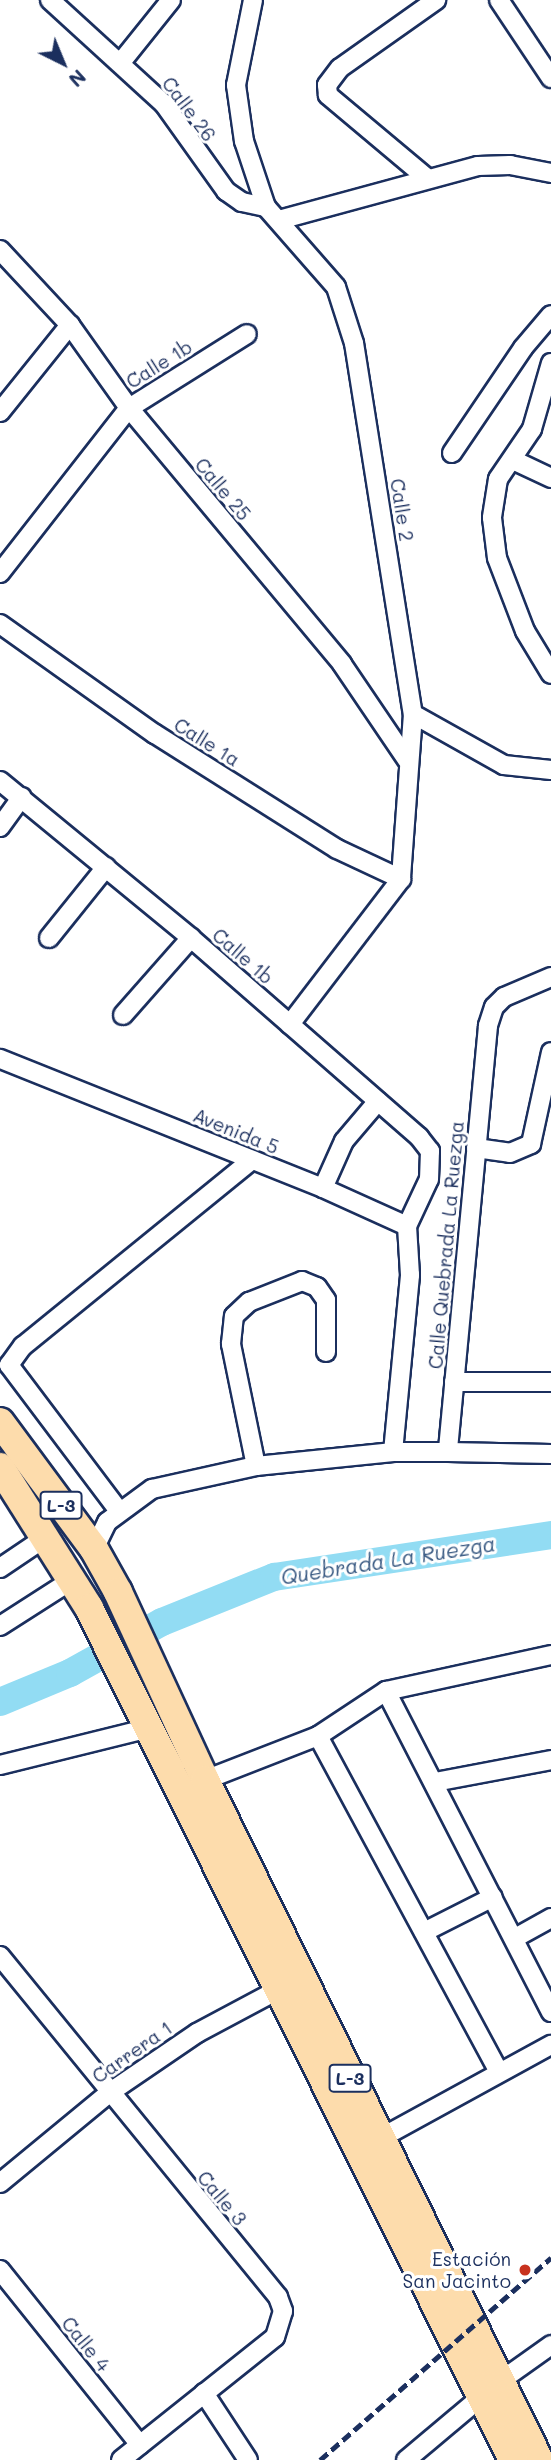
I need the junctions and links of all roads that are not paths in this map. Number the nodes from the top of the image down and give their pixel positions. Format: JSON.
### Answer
{"nodes":[{"id":1,"x":50,"y":0,"type":"edge"},
{"id":2,"x":172,"y":0,"type":"edge"},
{"id":3,"x":253,"y":0,"type":"edge"},
{"id":4,"x":436,"y":0,"type":"edge"},
{"id":5,"x":499,"y":0,"type":"edge"},
{"id":6,"x":122,"y":61,"type":"junction"},
{"id":7,"x":551,"y":78,"type":"edge"},
{"id":8,"x":551,"y":173,"type":"edge"},
{"id":9,"x":428,"y":179,"type":"junction"},
{"id":10,"x":266,"y":207,"type":"junction"},
{"id":11,"x":279,"y":220,"type":"junction"},
{"id":12,"x":0,"y":250,"type":"edge"},
{"id":13,"x":551,"y":315,"type":"edge"},
{"id":14,"x":70,"y":325,"type":"junction"},
{"id":15,"x":247,"y":334,"type":"dead end"},
{"id":16,"x":551,"y":363,"type":"edge"},
{"id":17,"x":129,"y":408,"type":"junction"},
{"id":18,"x":0,"y":412,"type":"edge"},
{"id":19,"x":452,"y":453,"type":"dead end"},
{"id":20,"x":513,"y":460,"type":"junction"},
{"id":21,"x":551,"y":478,"type":"edge"},
{"id":22,"x":0,"y":573,"type":"edge"},
{"id":23,"x":0,"y":624,"type":"edge"},
{"id":24,"x":551,"y":674,"type":"edge"},
{"id":25,"x":412,"y":714,"type":"junction"},
{"id":26,"x":407,"y":760,"type":"junction"},
{"id":27,"x":551,"y":770,"type":"edge"},
{"id":28,"x":0,"y":781,"type":"edge"},
{"id":29,"x":22,"y":797,"type":"junction"},
{"id":30,"x":0,"y":827,"type":"edge"},
{"id":31,"x":106,"y":867,"type":"junction"},
{"id":32,"x":401,"y":879,"type":"junction"},
{"id":33,"x":49,"y":938,"type":"dead end"},
{"id":34,"x":191,"y":938,"type":"junction"},
{"id":35,"x":550,"y":980,"type":"edge"},
{"id":36,"x":123,"y":1015,"type":"dead end"},
{"id":37,"x":290,"y":1024,"type":"junction"},
{"id":38,"x":551,"y":1052,"type":"edge"},
{"id":39,"x":0,"y":1059,"type":"edge"},
{"id":40,"x":378,"y":1101,"type":"junction"},
{"id":41,"x":476,"y":1148,"type":"junction"},
{"id":42,"x":253,"y":1160,"type":"junction"},
{"id":43,"x":323,"y":1188,"type":"junction"},
{"id":44,"x":407,"y":1226,"type":"junction"},
{"id":45,"x":326,"y":1352,"type":"dead end"},
{"id":46,"x":454,"y":1382,"type":"junction"},
{"id":47,"x":551,"y":1382,"type":"edge"},
{"id":48,"x":0,"y":1422,"type":"edge"},
{"id":49,"x":393,"y":1452,"type":"junction"},
{"id":50,"x":449,"y":1452,"type":"junction"},
{"id":51,"x":551,"y":1454,"type":"edge"},
{"id":52,"x":256,"y":1466,"type":"junction"},
{"id":53,"x":0,"y":1467,"type":"edge"},
{"id":54,"x":119,"y":1511,"type":"junction"},
{"id":55,"x":46,"y":1537,"type":"junction"},
{"id":56,"x":93,"y":1549,"type":"junction"},
{"id":57,"x":0,"y":1568,"type":"edge"},
{"id":58,"x":72,"y":1580,"type":"junction"},
{"id":59,"x":0,"y":1626,"type":"edge"},
{"id":60,"x":551,"y":1655,"type":"edge"},
{"id":61,"x":386,"y":1691,"type":"junction"},
{"id":62,"x":144,"y":1717,"type":"junction"},
{"id":63,"x":318,"y":1736,"type":"junction"},
{"id":64,"x":551,"y":1760,"type":"edge"},
{"id":65,"x":0,"y":1766,"type":"edge"},
{"id":66,"x":205,"y":1780,"type":"junction"},
{"id":67,"x":435,"y":1782,"type":"junction"},
{"id":68,"x":493,"y":1897,"type":"junction"},
{"id":69,"x":551,"y":1918,"type":"edge"},
{"id":70,"x":424,"y":1932,"type":"junction"},
{"id":71,"x":515,"y":1938,"type":"junction"},
{"id":72,"x":0,"y":1956,"type":"edge"},
{"id":73,"x":291,"y":1983,"type":"junction"},
{"id":74,"x":551,"y":2012,"type":"edge"},
{"id":75,"x":551,"y":2045,"type":"edge"},
{"id":76,"x":499,"y":2072,"type":"junction"},
{"id":77,"x":108,"y":2093,"type":"junction"},
{"id":78,"x":379,"y":2139,"type":"junction"},
{"id":79,"x":0,"y":2183,"type":"edge"},
{"id":80,"x":0,"y":2270,"type":"edge"},
{"id":81,"x":551,"y":2345,"type":"edge"},
{"id":82,"x":490,"y":2390,"type":"junction"},
{"id":83,"x":204,"y":2393,"type":"junction"},
{"id":84,"x":140,"y":2445,"type":"junction"},
{"id":85,"x":121,"y":2460,"type":"edge"},
{"id":86,"x":248,"y":2460,"type":"edge"},
{"id":87,"x":406,"y":2460,"type":"edge"},
{"id":88,"x":513,"y":2460,"type":"edge"},
{"id":89,"x":539,"y":2460,"type":"edge"}],
"edges":[{"from":1,"to":6,"type":"street","name":"Calle 26"},
{"from":2,"to":6,"type":"street"},
{"from":3,"to":10,"type":"street","name":"Calle 2"},
{"from":4,"to":9,"type":"street"},
{"from":5,"to":7,"type":"street"},
{"from":6,"to":10,"type":"street","name":"Calle 26"},
{"from":8,"to":9,"type":"street"},
{"from":9,"to":11,"type":"street"},
{"from":10,"to":11,"type":"street","name":"Calle 2"},
{"from":11,"to":25,"type":"street","name":"Calle 2"},
{"from":12,"to":14,"type":"street","name":"Calle 25"},
{"from":13,"to":19,"type":"street"},
{"from":14,"to":17,"type":"street","name":"Calle 25"},
{"from":14,"to":18,"type":"street"},
{"from":15,"to":17,"type":"street","name":"Calle 1b"},
{"from":16,"to":20,"type":"street"},
{"from":17,"to":22,"type":"street","name":"Calle 1b"},
{"from":17,"to":26,"type":"street","name":"Calle 25"},
{"from":20,"to":21,"type":"street"},
{"from":20,"to":24,"type":"street"},
{"from":23,"to":32,"type":"street","name":"Calle 1a"},
{"from":25,"to":26,"type":"street","name":"Calle 2"},
{"from":25,"to":27,"type":"street"},
{"from":26,"to":32,"type":"street","name":"Calle 2"},
{"from":28,"to":29,"type":"street","name":"Calle 1b"},
{"from":29,"to":30,"type":"street"},
{"from":29,"to":31,"type":"street","name":"Calle 1b"},
{"from":31,"to":33,"type":"street"},
{"from":31,"to":34,"type":"street","name":"Calle 1b"},
{"from":32,"to":37,"type":"street"},
{"from":34,"to":36,"type":"street"},
{"from":34,"to":37,"type":"street","name":"Calle 1b"},
{"from":35,"to":41,"type":"street","name":"Calle Quebrada La Ruezga"},
{"from":37,"to":40,"type":"street","name":"Calle 1b"},
{"from":38,"to":41,"type":"street"},
{"from":39,"to":42,"type":"street","name":"Avenida 5"},
{"from":40,"to":43,"type":"street"},
{"from":40,"to":44,"type":"street","name":"Calle 1b"},
{"from":41,"to":46,"type":"street","name":"Calle Quebrada La Ruezga"},
{"from":42,"to":43,"type":"street","name":"Avenida 5"},
{"from":42,"to":54,"type":"street"},
{"from":43,"to":44,"type":"street","name":"Avenida 5"},
{"from":44,"to":49,"type":"street"},
{"from":45,"to":52,"type":"street"},
{"from":46,"to":47,"type":"street"},
{"from":46,"to":50,"type":"street","name":"Calle Quebrada La Ruezga"},
{"from":48,"to":56,"type":"main road","number":"L-3"},
{"from":49,"to":50,"type":"street"},
{"from":49,"to":52,"type":"street"},
{"from":50,"to":51,"type":"street"},
{"from":52,"to":54,"type":"street"},
{"from":53,"to":55,"type":"main road","number":"L-3"},
{"from":54,"to":56,"type":"street"},
{"from":55,"to":57,"type":"street"},
{"from":55,"to":58,"type":"main road","number":"L-3"},
{"from":56,"to":66,"type":"main road","number":"L-3"},
{"from":58,"to":59,"type":"street"},
{"from":58,"to":62,"type":"main road","number":"L-3"},
{"from":60,"to":61,"type":"street"},
{"from":61,"to":63,"type":"street"},
{"from":61,"to":67,"type":"street"},
{"from":62,"to":65,"type":"street"},
{"from":62,"to":73,"type":"main road","number":"L-3"},
{"from":63,"to":66,"type":"street"},
{"from":63,"to":70,"type":"street"},
{"from":64,"to":67,"type":"street"},
{"from":66,"to":73,"type":"main road","number":"L-3"},
{"from":67,"to":68,"type":"street"},
{"from":68,"to":70,"type":"street"},
{"from":68,"to":71,"type":"street"},
{"from":69,"to":71,"type":"street"},
{"from":70,"to":76,"type":"street"},
{"from":71,"to":74,"type":"street"},
{"from":72,"to":77,"type":"street","name":"Calle 3"},
{"from":73,"to":77,"type":"street","name":"Carrera 1"},
{"from":73,"to":78,"type":"main road","number":"L-3"},
{"from":73,"to":82,"type":"main road","number":"L-3"},
{"from":75,"to":76,"type":"street"},
{"from":76,"to":78,"type":"street"},
{"from":77,"to":79,"type":"street","name":"Carrera 1"},
{"from":77,"to":83,"type":"street","name":"Calle 3"},
{"from":78,"to":82,"type":"main road","number":"L-3"},
{"from":80,"to":84,"type":"street","name":"Calle 4"},
{"from":81,"to":82,"type":"street"},
{"from":82,"to":87,"type":"street"},
{"from":82,"to":88,"type":"main road","number":"L-3"},
{"from":82,"to":89,"type":"main road","number":"L-3"},
{"from":83,"to":84,"type":"street","name":"Calle 3"},
{"from":83,"to":86,"type":"street"},
{"from":84,"to":85,"type":"street","name":"Calle 3"}]}
